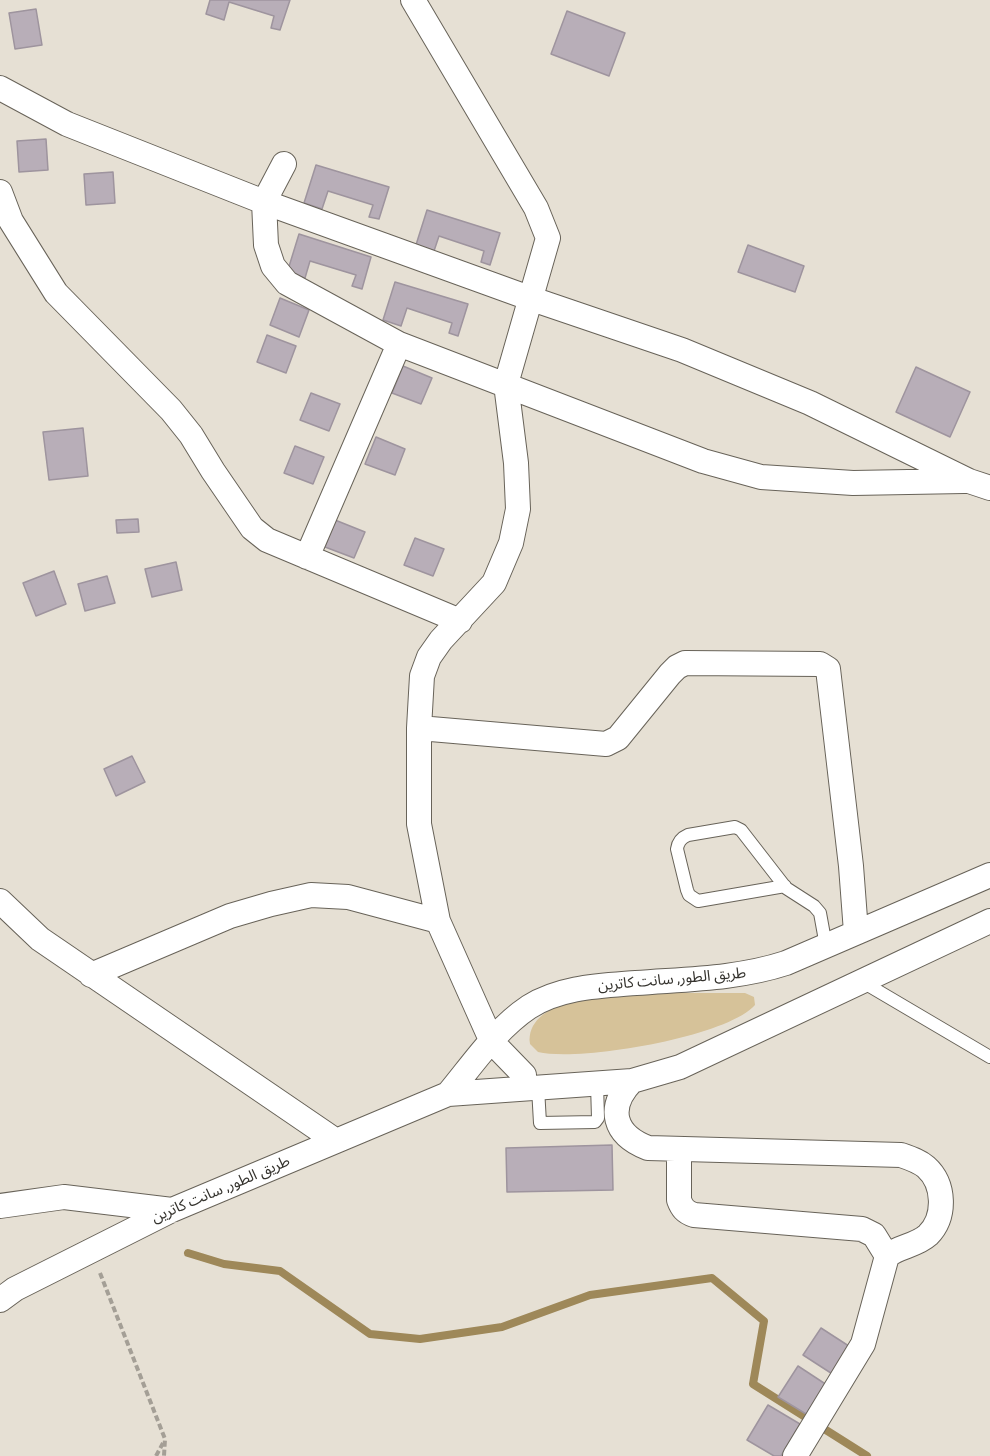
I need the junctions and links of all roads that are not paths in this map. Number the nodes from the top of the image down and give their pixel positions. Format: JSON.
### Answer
{"nodes":[{"id":1,"x":413,"y":0,"type":"edge"},
{"id":2,"x":0,"y":88,"type":"edge"},
{"id":3,"x":284,"y":164,"type":"dead end"},
{"id":4,"x":0,"y":192,"type":"edge"},
{"id":5,"x":264,"y":202,"type":"junction"},
{"id":6,"x":532,"y":299,"type":"junction"},
{"id":7,"x":399,"y":344,"type":"junction"},
{"id":8,"x":506,"y":384,"type":"junction"},
{"id":9,"x":980,"y":484,"type":"edge"},
{"id":10,"x":307,"y":556,"type":"junction"},
{"id":11,"x":460,"y":621,"type":"junction"},
{"id":12,"x":419,"y":728,"type":"junction"},
{"id":13,"x":990,"y":875,"type":"edge"},
{"id":14,"x":785,"y":886,"type":"junction"},
{"id":15,"x":0,"y":901,"type":"edge"},
{"id":16,"x":438,"y":921,"type":"junction"},
{"id":17,"x":990,"y":921,"type":"edge"},
{"id":18,"x":856,"y":932,"type":"junction"},
{"id":19,"x":826,"y":946,"type":"junction"},
{"id":20,"x":91,"y":975,"type":"junction"},
{"id":21,"x":860,"y":981,"type":"junction"},
{"id":22,"x":515,"y":1018,"type":"junction"},
{"id":23,"x":492,"y":1042,"type":"junction"},
{"id":24,"x":990,"y":1057,"type":"edge"},
{"id":25,"x":531,"y":1081,"type":"junction"},
{"id":26,"x":632,"y":1081,"type":"junction"},
{"id":27,"x":597,"y":1084,"type":"junction"},
{"id":28,"x":448,"y":1094,"type":"junction"},
{"id":29,"x":336,"y":1141,"type":"junction"},
{"id":30,"x":679,"y":1149,"type":"junction"},
{"id":31,"x":0,"y":1206,"type":"edge"},
{"id":32,"x":172,"y":1210,"type":"junction"},
{"id":33,"x":887,"y":1256,"type":"junction"},
{"id":34,"x":5,"y":1289,"type":"edge"},
{"id":35,"x":795,"y":1456,"type":"edge"}],
"edges":[{"from":1,"to":6,"type":"street"},
{"from":2,"to":5,"type":"street"},
{"from":3,"to":5,"type":"street"},
{"from":4,"to":10,"type":"street"},
{"from":5,"to":6,"type":"street"},
{"from":5,"to":7,"type":"street"},
{"from":6,"to":8,"type":"street"},
{"from":6,"to":9,"type":"street"},
{"from":7,"to":8,"type":"street"},
{"from":7,"to":10,"type":"street"},
{"from":8,"to":9,"type":"street"},
{"from":8,"to":11,"type":"street"},
{"from":10,"to":11,"type":"street"},
{"from":11,"to":12,"type":"street"},
{"from":12,"to":16,"type":"street"},
{"from":12,"to":18,"type":"street"},
{"from":13,"to":18,"type":"street","name":"طريق الطور, سانت كاترين"},
{"from":14,"to":14,"type":"lane"},
{"from":14,"to":19,"type":"lane"},
{"from":15,"to":20,"type":"street"},
{"from":16,"to":20,"type":"street"},
{"from":16,"to":23,"type":"street"},
{"from":17,"to":21,"type":"street","name":"طريق الطور, سانت كاترين"},
{"from":18,"to":19,"type":"street","name":"طريق الطور, سانت كاترين"},
{"from":19,"to":22,"type":"street","name":"طريق الطور, سانت كاترين"},
{"from":20,"to":29,"type":"street"},
{"from":21,"to":24,"type":"lane"},
{"from":21,"to":26,"type":"street","name":"طريق الطور, سانت كاترين"},
{"from":22,"to":23,"type":"street","name":"طريق الطور, سانت كاترين"},
{"from":22,"to":25,"type":"street"},
{"from":23,"to":25,"type":"street"},
{"from":23,"to":28,"type":"street","name":"طريق الطور, سانت كاترين"},
{"from":25,"to":27,"type":"street","name":"طريق الطور, سانت كاترين"},
{"from":25,"to":27,"type":"lane"},
{"from":25,"to":28,"type":"street","name":"طريق الطور, سانت كاترين"},
{"from":26,"to":27,"type":"street","name":"طريق الطور, سانت كاترين"},
{"from":26,"to":30,"type":"street"},
{"from":28,"to":29,"type":"street","name":"طريق الطور, سانت كاترين"},
{"from":29,"to":32,"type":"street","name":"طريق الطور, سانت كاترين"},
{"from":30,"to":33,"type":"street"},
{"from":30,"to":33,"type":"street"},
{"from":31,"to":32,"type":"street"},
{"from":32,"to":34,"type":"street","name":"طريق الطور, سانت كاترين"},
{"from":33,"to":35,"type":"street"}]}
